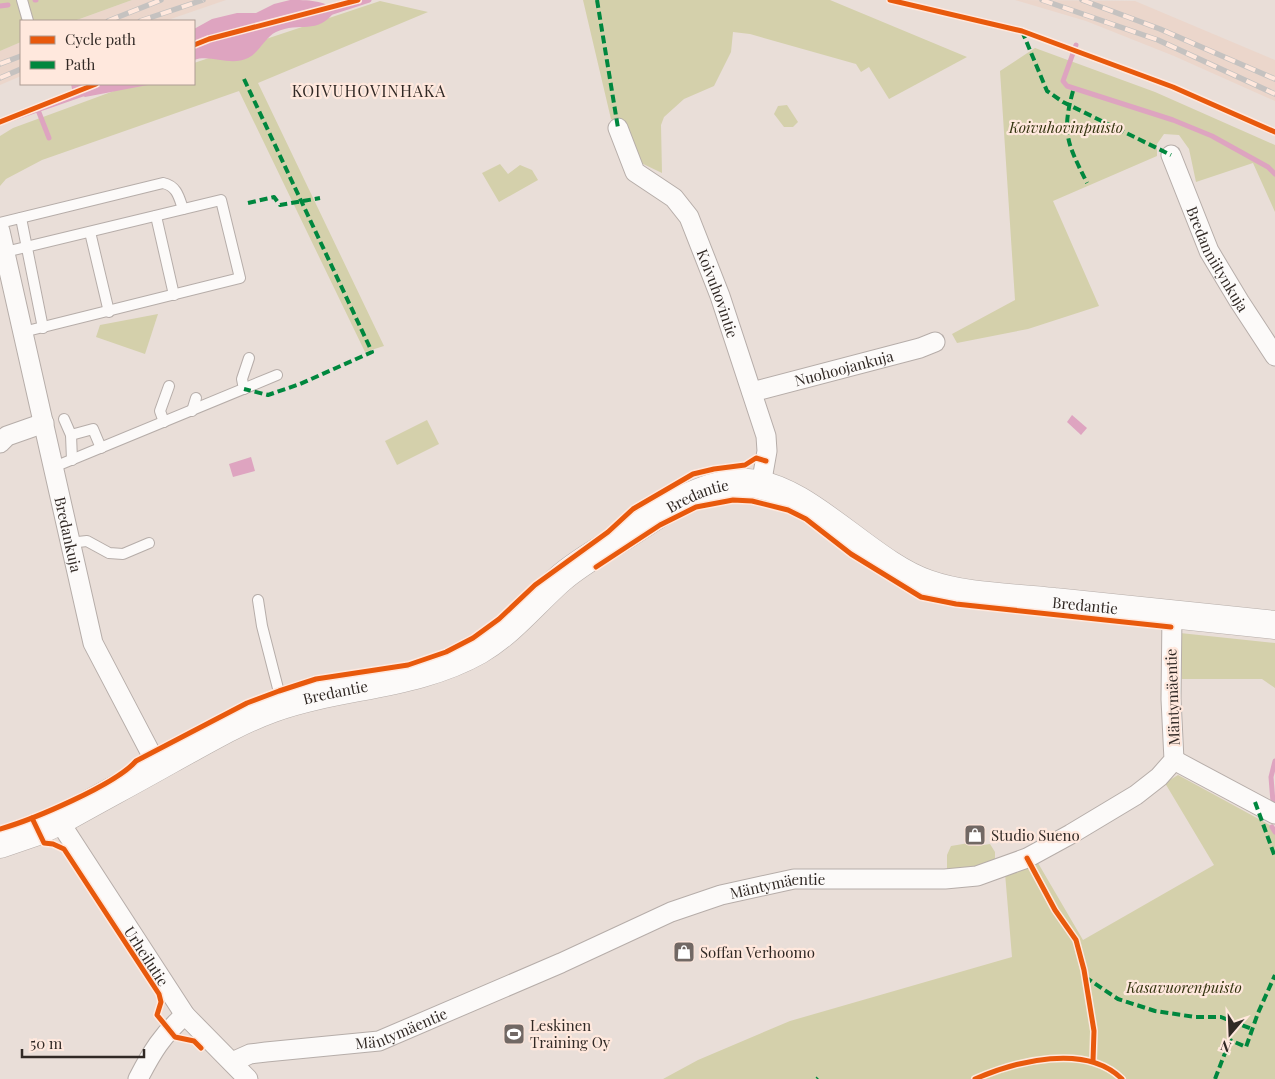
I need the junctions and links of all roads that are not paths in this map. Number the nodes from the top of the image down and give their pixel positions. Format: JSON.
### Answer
{"nodes":[{"id":1,"x":22,"y":0,"type":"edge"},
{"id":2,"x":28,"y":20,"type":"edge"},
{"id":3,"x":618,"y":128,"type":"dead end"},
{"id":4,"x":1171,"y":155,"type":"dead end"},
{"id":5,"x":183,"y":209,"type":"junction"},
{"id":6,"x":156,"y":216,"type":"junction"},
{"id":7,"x":21,"y":218,"type":"junction"},
{"id":8,"x":0,"y":223,"type":"edge"},
{"id":9,"x":0,"y":232,"type":"edge"},
{"id":10,"x":90,"y":232,"type":"junction"},
{"id":11,"x":26,"y":248,"type":"junction"},
{"id":12,"x":5,"y":252,"type":"junction"},
{"id":13,"x":7,"y":292,"type":"edge"},
{"id":14,"x":174,"y":295,"type":"junction"},
{"id":15,"x":109,"y":312,"type":"junction"},
{"id":16,"x":43,"y":328,"type":"junction"},
{"id":17,"x":23,"y":332,"type":"junction"},
{"id":18,"x":935,"y":342,"type":"dead end"},
{"id":19,"x":1275,"y":356,"type":"edge"},
{"id":20,"x":249,"y":358,"type":"dead end"},
{"id":21,"x":277,"y":375,"type":"dead end"},
{"id":22,"x":169,"y":386,"type":"dead end"},
{"id":23,"x":244,"y":389,"type":"junction"},
{"id":24,"x":752,"y":392,"type":"junction"},
{"id":25,"x":196,"y":398,"type":"dead end"},
{"id":26,"x":192,"y":410,"type":"junction"},
{"id":27,"x":64,"y":419,"type":"dead end"},
{"id":28,"x":164,"y":422,"type":"junction"},
{"id":29,"x":44,"y":423,"type":"junction"},
{"id":30,"x":71,"y":435,"type":"junction"},
{"id":31,"x":0,"y":443,"type":"edge"},
{"id":32,"x":102,"y":448,"type":"junction"},
{"id":33,"x":72,"y":460,"type":"junction"},
{"id":34,"x":54,"y":467,"type":"junction"},
{"id":35,"x":761,"y":485,"type":"junction"},
{"id":36,"x":149,"y":543,"type":"dead end"},
{"id":37,"x":69,"y":544,"type":"junction"},
{"id":38,"x":258,"y":600,"type":"dead end"},
{"id":39,"x":1172,"y":614,"type":"junction"},
{"id":40,"x":1275,"y":625,"type":"edge"},
{"id":41,"x":282,"y":704,"type":"junction"},
{"id":42,"x":1174,"y":760,"type":"junction"},
{"id":43,"x":158,"y":767,"type":"junction"},
{"id":44,"x":1275,"y":814,"type":"edge"},
{"id":45,"x":59,"y":821,"type":"junction"},
{"id":46,"x":0,"y":844,"type":"edge"},
{"id":47,"x":185,"y":1015,"type":"junction"},
{"id":48,"x":232,"y":1062,"type":"junction"},
{"id":49,"x":138,"y":1079,"type":"edge"},
{"id":50,"x":248,"y":1079,"type":"edge"}],
"edges":[{"from":1,"to":2,"type":"lane"},
{"from":3,"to":24,"type":"street","name":"Koivuhovintie"},
{"from":4,"to":19,"type":"street","name":"Bredanniitynkuja"},
{"from":5,"to":6,"type":"lane"},
{"from":5,"to":7,"type":"lane"},
{"from":5,"to":14,"type":"lane"},
{"from":6,"to":10,"type":"lane"},
{"from":6,"to":14,"type":"lane"},
{"from":7,"to":8,"type":"lane"},
{"from":7,"to":11,"type":"lane"},
{"from":9,"to":12,"type":"street","name":"Bredankuja"},
{"from":10,"to":11,"type":"lane"},
{"from":10,"to":15,"type":"lane"},
{"from":11,"to":12,"type":"lane"},
{"from":11,"to":16,"type":"lane"},
{"from":12,"to":13,"type":"street","name":"Bredankuja"},
{"from":13,"to":17,"type":"street","name":"Bredankuja"},
{"from":14,"to":15,"type":"lane"},
{"from":15,"to":16,"type":"lane"},
{"from":16,"to":17,"type":"lane"},
{"from":17,"to":29,"type":"street","name":"Bredankuja"},
{"from":18,"to":24,"type":"street","name":"Nuohoojankuja"},
{"from":20,"to":23,"type":"lane"},
{"from":21,"to":23,"type":"lane"},
{"from":22,"to":28,"type":"lane"},
{"from":23,"to":26,"type":"lane"},
{"from":24,"to":35,"type":"street","name":"Koivuhovintie"},
{"from":25,"to":26,"type":"lane"},
{"from":26,"to":28,"type":"lane"},
{"from":27,"to":30,"type":"lane"},
{"from":28,"to":32,"type":"lane"},
{"from":29,"to":31,"type":"street"},
{"from":29,"to":34,"type":"street","name":"Bredankuja"},
{"from":30,"to":32,"type":"lane"},
{"from":30,"to":33,"type":"lane"},
{"from":32,"to":33,"type":"lane"},
{"from":33,"to":34,"type":"lane"},
{"from":34,"to":37,"type":"street","name":"Bredankuja"},
{"from":35,"to":39,"type":"street","name":"Bredantie"},
{"from":35,"to":41,"type":"street","name":"Bredantie"},
{"from":36,"to":37,"type":"lane"},
{"from":37,"to":43,"type":"street","name":"Bredankuja"},
{"from":38,"to":41,"type":"lane"},
{"from":39,"to":40,"type":"street","name":"Bredantie"},
{"from":39,"to":42,"type":"street","name":"Mäntymäentie"},
{"from":41,"to":43,"type":"street","name":"Bredantie"},
{"from":42,"to":44,"type":"street"},
{"from":42,"to":48,"type":"street","name":"Mäntymäentie"},
{"from":43,"to":45,"type":"street","name":"Bredantie"},
{"from":45,"to":46,"type":"street","name":"Bredantie"},
{"from":45,"to":47,"type":"street","name":"Urheilutie"},
{"from":47,"to":48,"type":"street","name":"Urheilutie"},
{"from":47,"to":49,"type":"street"},
{"from":48,"to":50,"type":"street","name":"Urheilutie"}]}
